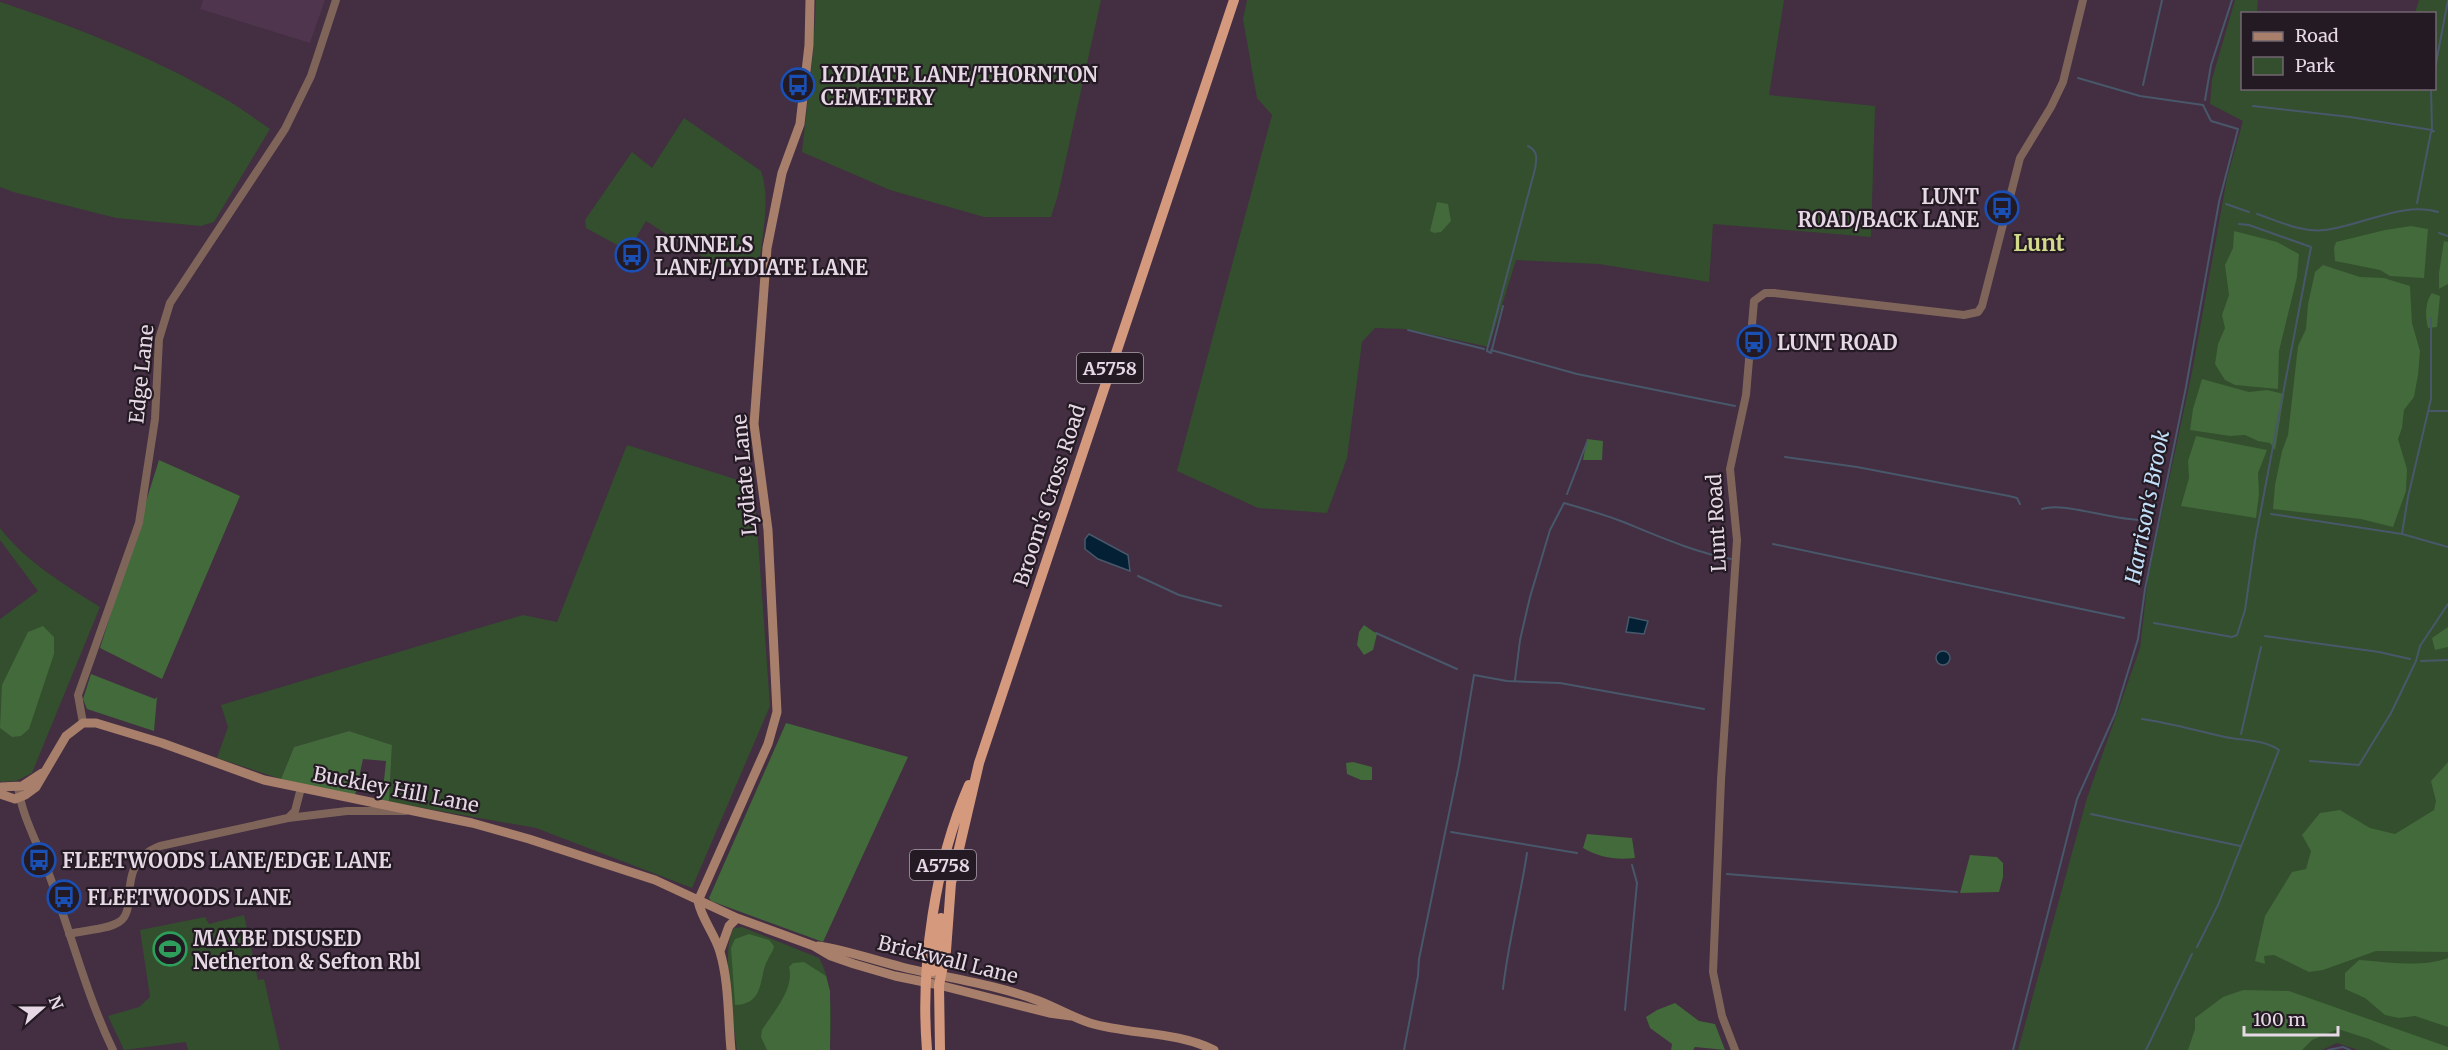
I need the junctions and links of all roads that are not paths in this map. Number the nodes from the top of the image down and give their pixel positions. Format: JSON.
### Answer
{"nodes":[{"id":1,"x":336,"y":0,"type":"edge"},
{"id":2,"x":810,"y":0,"type":"edge"},
{"id":3,"x":1234,"y":0,"type":"edge"},
{"id":4,"x":2083,"y":0,"type":"edge"},
{"id":5,"x":83,"y":723,"type":"junction"},
{"id":6,"x":979,"y":763,"type":"junction"},
{"id":7,"x":46,"y":770,"type":"junction"},
{"id":8,"x":0,"y":787,"type":"edge"},
{"id":9,"x":18,"y":787,"type":"junction"},
{"id":10,"x":301,"y":788,"type":"junction"},
{"id":11,"x":0,"y":794,"type":"edge"},
{"id":12,"x":19,"y":798,"type":"junction"},
{"id":13,"x":408,"y":811,"type":"junction"},
{"id":14,"x":288,"y":818,"type":"junction"},
{"id":15,"x":698,"y":901,"type":"junction"},
{"id":16,"x":737,"y":918,"type":"junction"},
{"id":17,"x":69,"y":934,"type":"junction"},
{"id":18,"x":720,"y":951,"type":"junction"},
{"id":19,"x":933,"y":978,"type":"junction"},
{"id":20,"x":113,"y":1050,"type":"edge"},
{"id":21,"x":731,"y":1050,"type":"edge"},
{"id":22,"x":927,"y":1050,"type":"edge"},
{"id":23,"x":940,"y":1050,"type":"edge"},
{"id":24,"x":1214,"y":1050,"type":"edge"},
{"id":25,"x":1735,"y":1050,"type":"edge"}],
"edges":[{"from":1,"to":5,"type":"street","name":"Edge Lane"},
{"from":2,"to":15,"type":"main road","name":"Lydiate Lane"},
{"from":3,"to":6,"type":"highway","name":"Broom's Cross Road","number":"A5758"},
{"from":4,"to":25,"type":"street","name":"Lunt Road"},
{"from":5,"to":7,"type":"main road"},
{"from":5,"to":10,"type":"main road","name":"Buckley Hill Lane"},
{"from":6,"to":19,"type":"highway","name":"Broom's Cross Road","number":"A5758"},
{"from":6,"to":19,"type":"highway","name":"Broom's Cross Road","number":"A5758"},
{"from":7,"to":9,"type":"main road"},
{"from":7,"to":12,"type":"main road"},
{"from":8,"to":9,"type":"main road"},
{"from":9,"to":12,"type":"street"},
{"from":10,"to":13,"type":"main road","name":"Buckley Hill Lane"},
{"from":10,"to":14,"type":"street"},
{"from":11,"to":12,"type":"main road"},
{"from":12,"to":17,"type":"street"},
{"from":13,"to":14,"type":"street"},
{"from":13,"to":15,"type":"main road","name":"Buckley Hill Lane"},
{"from":14,"to":17,"type":"street"},
{"from":15,"to":16,"type":"main road","name":"Brickwall Lane"},
{"from":15,"to":18,"type":"main road"},
{"from":16,"to":18,"type":"main road"},
{"from":16,"to":19,"type":"main road","name":"Brickwall Lane"},
{"from":17,"to":20,"type":"street"},
{"from":18,"to":21,"type":"main road"},
{"from":19,"to":22,"type":"highway","name":"Broom's Cross Road","number":"A5758"},
{"from":19,"to":23,"type":"highway","name":"Broom's Cross Road","number":"A5758"},
{"from":19,"to":24,"type":"main road","name":"Brickwall Lane"}]}
